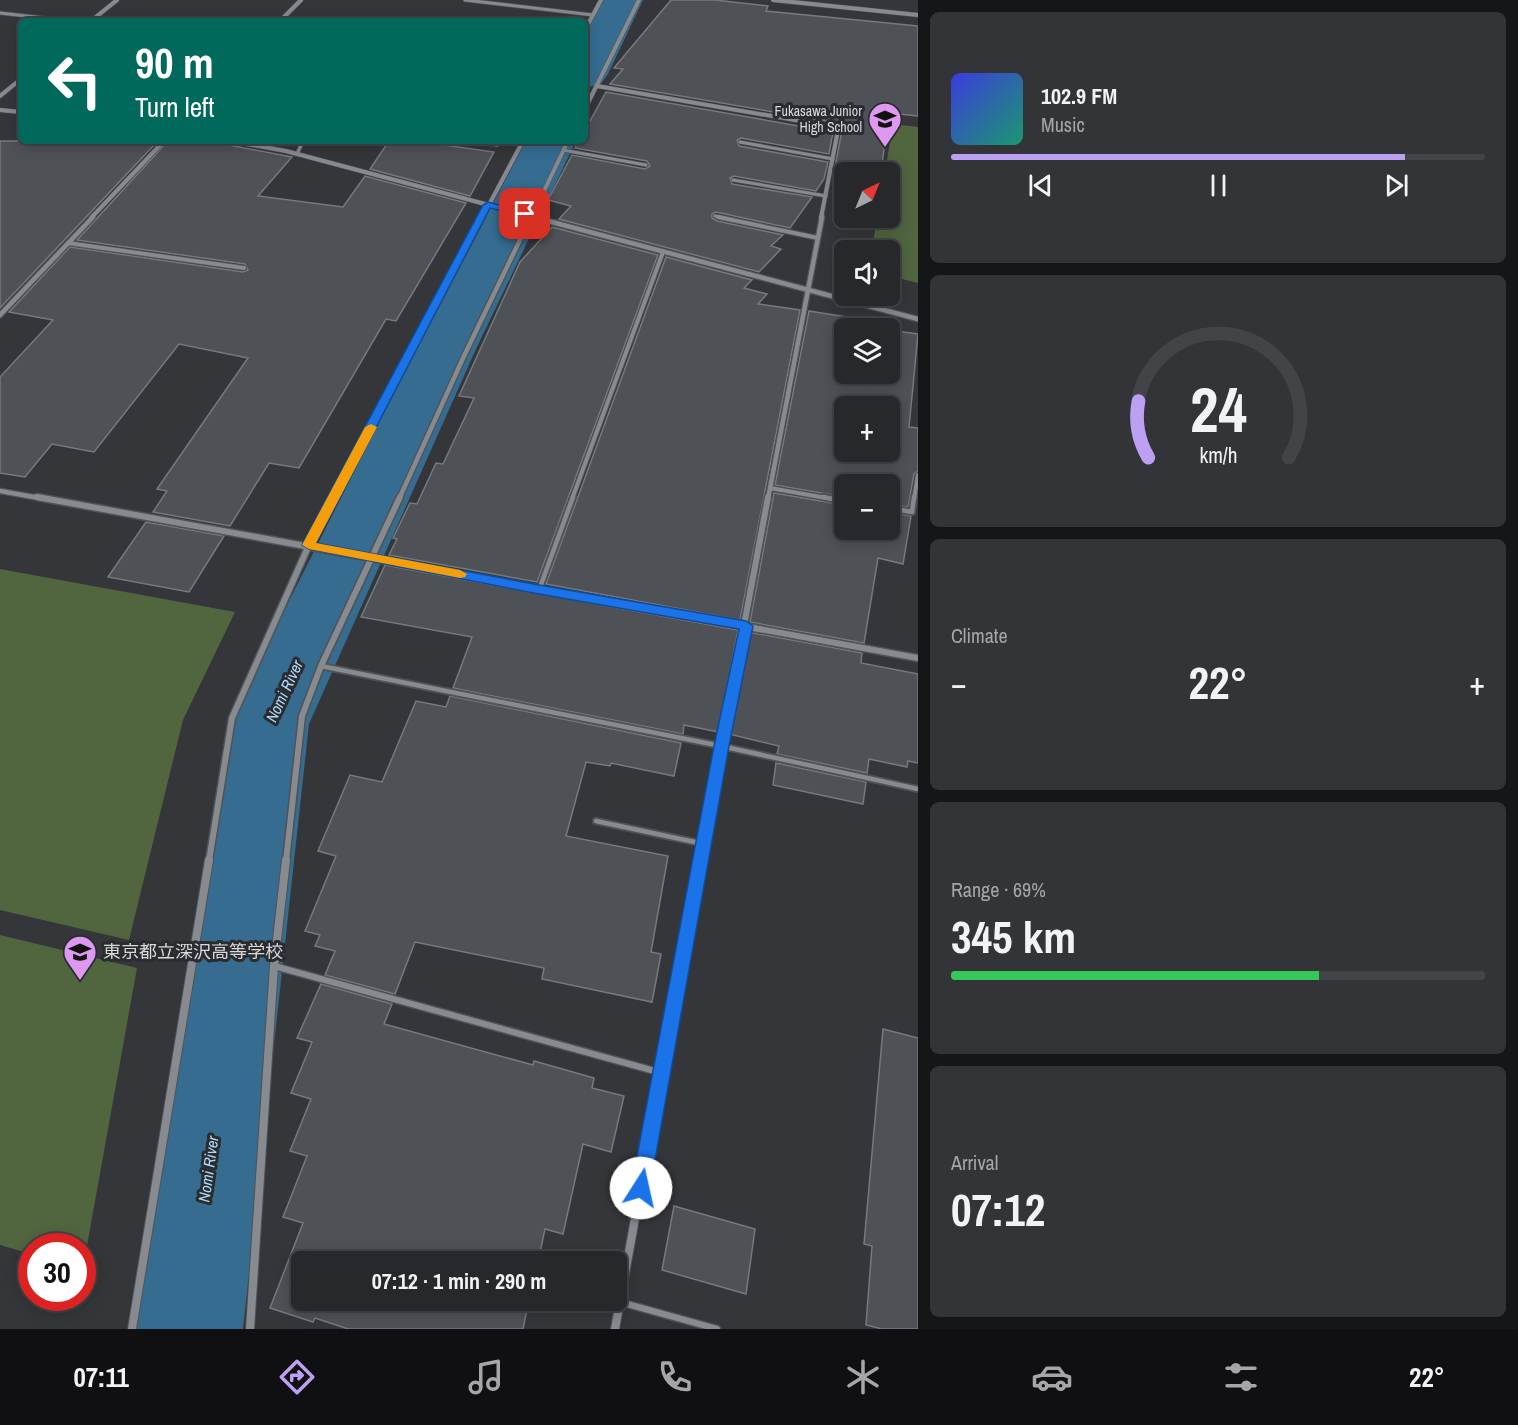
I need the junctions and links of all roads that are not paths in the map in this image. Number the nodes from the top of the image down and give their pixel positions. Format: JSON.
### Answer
{"nodes":[{"id":1,"x":117,"y":0,"type":"edge"},
{"id":2,"x":301,"y":0,"type":"edge"},
{"id":3,"x":465,"y":0,"type":"edge"},
{"id":4,"x":601,"y":0,"type":"edge"},
{"id":5,"x":639,"y":0,"type":"edge"},
{"id":6,"x":773,"y":0,"type":"edge"},
{"id":7,"x":788,"y":1,"type":"edge"},
{"id":8,"x":0,"y":13,"type":"edge"},
{"id":9,"x":593,"y":15,"type":"junction"},
{"id":10,"x":918,"y":15,"type":"edge"},
{"id":11,"x":44,"y":18,"type":"edge"},
{"id":12,"x":95,"y":18,"type":"edge"},
{"id":13,"x":283,"y":18,"type":"edge"},
{"id":14,"x":588,"y":24,"type":"edge"},
{"id":15,"x":18,"y":81,"type":"edge"},
{"id":16,"x":597,"y":86,"type":"junction"},
{"id":17,"x":0,"y":96,"type":"edge"},
{"id":18,"x":588,"y":102,"type":"edge"},
{"id":19,"x":0,"y":110,"type":"edge"},
{"id":20,"x":18,"y":112,"type":"edge"},
{"id":21,"x":740,"y":142,"type":"dead end"},
{"id":22,"x":161,"y":144,"type":"edge"},
{"id":23,"x":245,"y":144,"type":"edge"},
{"id":24,"x":302,"y":144,"type":"edge"},
{"id":25,"x":521,"y":144,"type":"edge"},
{"id":26,"x":566,"y":144,"type":"edge"},
{"id":27,"x":563,"y":150,"type":"junction"},
{"id":28,"x":297,"y":154,"type":"junction"},
{"id":29,"x":833,"y":159,"type":"junction"},
{"id":30,"x":646,"y":165,"type":"dead end"},
{"id":31,"x":733,"y":180,"type":"dead end"},
{"id":32,"x":826,"y":196,"type":"junction"},
{"id":33,"x":488,"y":205,"type":"junction"},
{"id":34,"x":533,"y":216,"type":"junction"},
{"id":35,"x":715,"y":216,"type":"dead end"},
{"id":36,"x":818,"y":238,"type":"junction"},
{"id":37,"x":68,"y":243,"type":"junction"},
{"id":38,"x":663,"y":252,"type":"junction"},
{"id":39,"x":244,"y":268,"type":"dead end"},
{"id":40,"x":809,"y":291,"type":"junction"},
{"id":41,"x":0,"y":315,"type":"edge"},
{"id":42,"x":918,"y":319,"type":"edge"},
{"id":43,"x":918,"y":475,"type":"edge"},
{"id":44,"x":770,"y":488,"type":"junction"},
{"id":45,"x":0,"y":491,"type":"edge"},
{"id":46,"x":834,"y":499,"type":"edge"},
{"id":47,"x":900,"y":510,"type":"edge"},
{"id":48,"x":309,"y":545,"type":"junction"},
{"id":49,"x":374,"y":557,"type":"junction"},
{"id":50,"x":539,"y":590,"type":"junction"},
{"id":51,"x":746,"y":626,"type":"junction"},
{"id":52,"x":918,"y":658,"type":"edge"},
{"id":53,"x":321,"y":666,"type":"junction"},
{"id":54,"x":721,"y":746,"type":"junction"},
{"id":55,"x":918,"y":789,"type":"edge"},
{"id":56,"x":596,"y":821,"type":"dead end"},
{"id":57,"x":704,"y":844,"type":"junction"},
{"id":58,"x":274,"y":966,"type":"junction"},
{"id":59,"x":662,"y":1073,"type":"junction"},
{"id":60,"x":627,"y":1264,"type":"edge"},
{"id":61,"x":627,"y":1304,"type":"edge"},
{"id":62,"x":618,"y":1311,"type":"edge"},
{"id":63,"x":132,"y":1329,"type":"edge"},
{"id":64,"x":250,"y":1329,"type":"edge"},
{"id":65,"x":615,"y":1329,"type":"edge"},
{"id":66,"x":717,"y":1329,"type":"edge"}],
"edges":[{"from":1,"to":12,"type":"street"},
{"from":2,"to":13,"type":"street"},
{"from":3,"to":9,"type":"lane"},
{"from":4,"to":9,"type":"street"},
{"from":5,"to":16,"type":"street"},
{"from":6,"to":7,"type":"street"},
{"from":7,"to":10,"type":"street"},
{"from":8,"to":11,"type":"lane"},
{"from":9,"to":14,"type":"street"},
{"from":15,"to":17,"type":"street"},
{"from":16,"to":18,"type":"street"},
{"from":16,"to":29,"type":"street"},
{"from":19,"to":20,"type":"street"},
{"from":21,"to":29,"type":"lane"},
{"from":22,"to":37,"type":"street"},
{"from":23,"to":28,"type":"street"},
{"from":24,"to":28,"type":"lane"},
{"from":25,"to":33,"type":"street"},
{"from":26,"to":27,"type":"street"},
{"from":27,"to":30,"type":"lane"},
{"from":27,"to":34,"type":"street"},
{"from":28,"to":33,"type":"street"},
{"from":29,"to":32,"type":"street"},
{"from":31,"to":32,"type":"lane"},
{"from":32,"to":36,"type":"street"},
{"from":33,"to":34,"type":"street"},
{"from":33,"to":48,"type":"street"},
{"from":34,"to":38,"type":"street"},
{"from":34,"to":49,"type":"street"},
{"from":35,"to":36,"type":"lane"},
{"from":36,"to":40,"type":"street"},
{"from":37,"to":39,"type":"lane"},
{"from":37,"to":41,"type":"street"},
{"from":38,"to":40,"type":"street"},
{"from":38,"to":50,"type":"lane"},
{"from":40,"to":42,"type":"street"},
{"from":40,"to":44,"type":"street"},
{"from":43,"to":47,"type":"lane"},
{"from":44,"to":46,"type":"lane"},
{"from":44,"to":51,"type":"street"},
{"from":45,"to":48,"type":"street"},
{"from":48,"to":49,"type":"street"},
{"from":48,"to":63,"type":"street"},
{"from":49,"to":50,"type":"street"},
{"from":49,"to":53,"type":"street"},
{"from":50,"to":51,"type":"street"},
{"from":51,"to":52,"type":"street"},
{"from":51,"to":54,"type":"street"},
{"from":53,"to":54,"type":"lane"},
{"from":53,"to":58,"type":"street"},
{"from":54,"to":55,"type":"lane"},
{"from":54,"to":57,"type":"street"},
{"from":56,"to":57,"type":"lane"},
{"from":57,"to":59,"type":"street"},
{"from":58,"to":59,"type":"lane"},
{"from":58,"to":64,"type":"street"},
{"from":59,"to":60,"type":"street"},
{"from":61,"to":66,"type":"lane"},
{"from":62,"to":65,"type":"street"}]}
